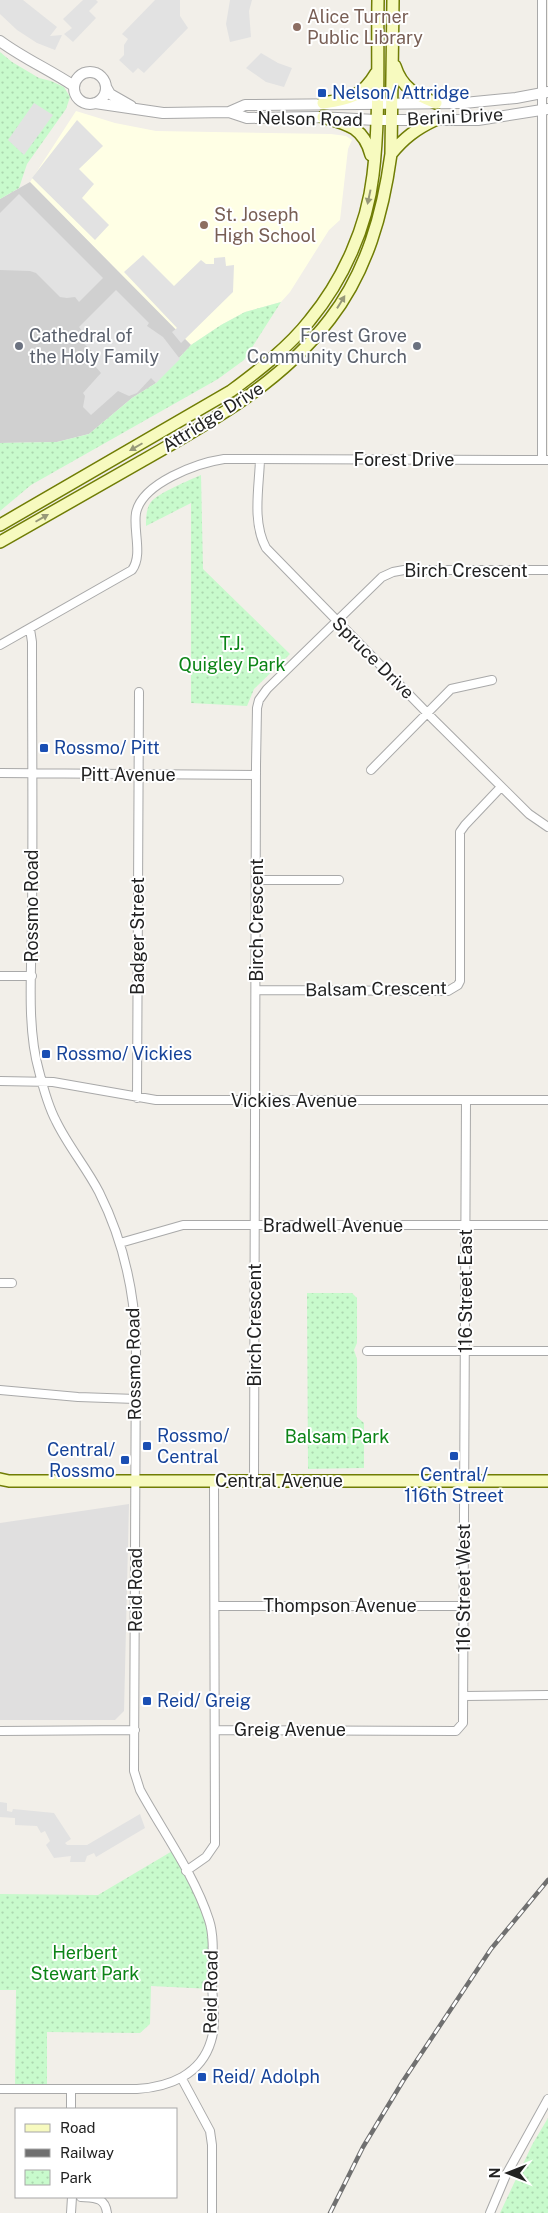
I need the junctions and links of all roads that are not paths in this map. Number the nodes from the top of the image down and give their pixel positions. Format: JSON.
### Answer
{"nodes":[{"id":1,"x":378,"y":0,"type":"edge"},
{"id":2,"x":393,"y":0,"type":"edge"},
{"id":3,"x":542,"y":0,"type":"edge"},
{"id":4,"x":545,"y":15,"type":"edge"},
{"id":5,"x":0,"y":41,"type":"edge"},
{"id":6,"x":392,"y":58,"type":"junction"},
{"id":7,"x":377,"y":71,"type":"junction"},
{"id":8,"x":76,"y":81,"type":"junction"},
{"id":9,"x":106,"y":87,"type":"junction"},
{"id":10,"x":545,"y":93,"type":"edge"},
{"id":11,"x":436,"y":103,"type":"junction"},
{"id":12,"x":95,"y":104,"type":"junction"},
{"id":13,"x":323,"y":104,"type":"junction"},
{"id":14,"x":376,"y":104,"type":"junction"},
{"id":15,"x":392,"y":104,"type":"junction"},
{"id":16,"x":545,"y":109,"type":"edge"},
{"id":17,"x":138,"y":110,"type":"junction"},
{"id":18,"x":229,"y":112,"type":"junction"},
{"id":19,"x":323,"y":117,"type":"junction"},
{"id":20,"x":376,"y":120,"type":"junction"},
{"id":21,"x":392,"y":120,"type":"junction"},
{"id":22,"x":434,"y":120,"type":"junction"},
{"id":23,"x":392,"y":154,"type":"junction"},
{"id":24,"x":374,"y":165,"type":"junction"},
{"id":25,"x":260,"y":460,"type":"junction"},
{"id":26,"x":545,"y":460,"type":"edge"},
{"id":27,"x":17,"y":516,"type":"junction"},
{"id":28,"x":0,"y":517,"type":"edge"},
{"id":29,"x":0,"y":525,"type":"edge"},
{"id":30,"x":0,"y":542,"type":"edge"},
{"id":31,"x":548,"y":570,"type":"edge"},
{"id":32,"x":336,"y":621,"type":"junction"},
{"id":33,"x":30,"y":629,"type":"junction"},
{"id":34,"x":0,"y":645,"type":"edge"},
{"id":35,"x":492,"y":680,"type":"dead end"},
{"id":36,"x":139,"y":692,"type":"dead end"},
{"id":37,"x":428,"y":713,"type":"junction"},
{"id":38,"x":371,"y":770,"type":"dead end"},
{"id":39,"x":0,"y":773,"type":"edge"},
{"id":40,"x":33,"y":774,"type":"junction"},
{"id":41,"x":139,"y":774,"type":"junction"},
{"id":42,"x":256,"y":775,"type":"junction"},
{"id":43,"x":502,"y":787,"type":"junction"},
{"id":44,"x":548,"y":826,"type":"edge"},
{"id":45,"x":257,"y":880,"type":"junction"},
{"id":46,"x":339,"y":880,"type":"dead end"},
{"id":47,"x":0,"y":976,"type":"edge"},
{"id":48,"x":32,"y":976,"type":"junction"},
{"id":49,"x":257,"y":990,"type":"junction"},
{"id":50,"x":0,"y":1081,"type":"edge"},
{"id":51,"x":42,"y":1082,"type":"junction"},
{"id":52,"x":138,"y":1098,"type":"junction"},
{"id":53,"x":466,"y":1100,"type":"junction"},
{"id":54,"x":548,"y":1100,"type":"edge"},
{"id":55,"x":257,"y":1101,"type":"junction"},
{"id":56,"x":548,"y":1225,"type":"edge"},
{"id":57,"x":256,"y":1226,"type":"junction"},
{"id":58,"x":466,"y":1226,"type":"junction"},
{"id":59,"x":120,"y":1243,"type":"junction"},
{"id":60,"x":0,"y":1283,"type":"edge"},
{"id":61,"x":12,"y":1283,"type":"dead end"},
{"id":62,"x":548,"y":1350,"type":"edge"},
{"id":63,"x":367,"y":1351,"type":"dead end"},
{"id":64,"x":466,"y":1351,"type":"junction"},
{"id":65,"x":0,"y":1390,"type":"edge"},
{"id":66,"x":136,"y":1399,"type":"junction"},
{"id":67,"x":3,"y":1481,"type":"edge"},
{"id":68,"x":136,"y":1481,"type":"junction"},
{"id":69,"x":464,"y":1481,"type":"junction"},
{"id":70,"x":548,"y":1481,"type":"edge"},
{"id":71,"x":214,"y":1482,"type":"junction"},
{"id":72,"x":254,"y":1482,"type":"junction"},
{"id":73,"x":215,"y":1606,"type":"junction"},
{"id":74,"x":464,"y":1606,"type":"junction"},
{"id":75,"x":548,"y":1695,"type":"edge"},
{"id":76,"x":464,"y":1696,"type":"junction"},
{"id":77,"x":135,"y":1730,"type":"junction"},
{"id":78,"x":214,"y":1730,"type":"junction"},
{"id":79,"x":0,"y":1731,"type":"edge"},
{"id":80,"x":186,"y":1871,"type":"junction"},
{"id":81,"x":182,"y":2079,"type":"junction"},
{"id":82,"x":0,"y":2089,"type":"edge"},
{"id":83,"x":71,"y":2090,"type":"junction"},
{"id":84,"x":548,"y":2099,"type":"edge"},
{"id":85,"x":71,"y":2108,"type":"edge"},
{"id":86,"x":72,"y":2198,"type":"edge"},
{"id":87,"x":88,"y":2198,"type":"edge"},
{"id":88,"x":71,"y":2213,"type":"edge"},
{"id":89,"x":107,"y":2213,"type":"edge"},
{"id":90,"x":212,"y":2213,"type":"edge"},
{"id":91,"x":490,"y":2213,"type":"edge"}],
"edges":[{"from":1,"to":7,"type":"main road","name":"Attridge Drive"},
{"from":2,"to":6,"type":"main road","name":"Attridge Drive"},
{"from":3,"to":4,"type":"street"},
{"from":4,"to":10,"type":"street"},
{"from":5,"to":8,"type":"street"},
{"from":6,"to":11,"type":"main road"},
{"from":6,"to":15,"type":"main road","name":"Attridge Drive"},
{"from":7,"to":13,"type":"main road"},
{"from":7,"to":14,"type":"main road","name":"Attridge Drive"},
{"from":8,"to":9,"type":"street"},
{"from":8,"to":12,"type":"street"},
{"from":9,"to":12,"type":"street"},
{"from":9,"to":17,"type":"street","name":"Nelson Road"},
{"from":10,"to":11,"type":"street","name":"Berini Drive"},
{"from":10,"to":16,"type":"street"},
{"from":11,"to":15,"type":"street","name":"Berini Drive"},
{"from":12,"to":17,"type":"street","name":"Nelson Road"},
{"from":13,"to":14,"type":"street","name":"Nelson Road"},
{"from":13,"to":18,"type":"street","name":"Nelson Road"},
{"from":14,"to":15,"type":"street","name":"Nelson Road"},
{"from":14,"to":20,"type":"main road","name":"Attridge Drive"},
{"from":15,"to":21,"type":"main road","name":"Attridge Drive"},
{"from":16,"to":22,"type":"street","name":"Berini Drive"},
{"from":16,"to":26,"type":"street"},
{"from":17,"to":18,"type":"street","name":"Nelson Road"},
{"from":18,"to":19,"type":"street","name":"Nelson Road"},
{"from":19,"to":20,"type":"street","name":"Nelson Road"},
{"from":19,"to":24,"type":"main road"},
{"from":20,"to":21,"type":"street","name":"Nelson Road"},
{"from":20,"to":24,"type":"main road","name":"Attridge Drive"},
{"from":21,"to":22,"type":"street","name":"Berini Drive"},
{"from":21,"to":23,"type":"main road","name":"Attridge Drive"},
{"from":22,"to":23,"type":"main road"},
{"from":30,"to":23,"type":"main road","name":"Attridge Drive","one_way":true},
{"from":24,"to":27,"type":"main road","name":"Attridge Drive","one_way":true},
{"from":25,"to":26,"type":"street","name":"Forest Drive"},
{"from":25,"to":32,"type":"street","name":"Spruce Drive"},
{"from":25,"to":33,"type":"street"},
{"from":27,"to":28,"type":"main road"},
{"from":27,"to":29,"type":"main road","name":"Attridge Drive"},
{"from":31,"to":32,"type":"street","name":"Birch Crescent"},
{"from":32,"to":37,"type":"street","name":"Spruce Drive"},
{"from":32,"to":42,"type":"street","name":"Birch Crescent"},
{"from":33,"to":34,"type":"street"},
{"from":33,"to":40,"type":"street","name":"Rossmo Road"},
{"from":35,"to":37,"type":"street"},
{"from":36,"to":41,"type":"street","name":"Badger Street"},
{"from":37,"to":38,"type":"street"},
{"from":37,"to":43,"type":"street","name":"Spruce Drive"},
{"from":39,"to":40,"type":"street","name":"Pitt Avenue"},
{"from":40,"to":41,"type":"street","name":"Pitt Avenue"},
{"from":40,"to":48,"type":"street","name":"Rossmo Road"},
{"from":41,"to":42,"type":"street","name":"Pitt Avenue"},
{"from":41,"to":52,"type":"street","name":"Badger Street"},
{"from":42,"to":45,"type":"street","name":"Birch Crescent"},
{"from":43,"to":44,"type":"street","name":"Spruce Drive"},
{"from":43,"to":49,"type":"street","name":"Balsam Crescent"},
{"from":45,"to":46,"type":"street"},
{"from":45,"to":49,"type":"street","name":"Birch Crescent"},
{"from":47,"to":48,"type":"street"},
{"from":48,"to":51,"type":"street","name":"Rossmo Road"},
{"from":49,"to":55,"type":"street","name":"Birch Crescent"},
{"from":50,"to":51,"type":"street","name":"Vickies Avenue"},
{"from":51,"to":52,"type":"street","name":"Vickies Avenue"},
{"from":51,"to":59,"type":"street","name":"Rossmo Road"},
{"from":52,"to":55,"type":"street","name":"Vickies Avenue"},
{"from":53,"to":54,"type":"street","name":"Vickies Avenue"},
{"from":53,"to":55,"type":"street","name":"Vickies Avenue"},
{"from":53,"to":58,"type":"street","name":"116 Street East"},
{"from":55,"to":57,"type":"street","name":"Birch Crescent"},
{"from":56,"to":58,"type":"street","name":"Bradwell Avenue"},
{"from":57,"to":58,"type":"street","name":"Bradwell Avenue"},
{"from":57,"to":59,"type":"street","name":"Bradwell Avenue"},
{"from":57,"to":72,"type":"street","name":"Birch Crescent"},
{"from":58,"to":64,"type":"street","name":"116 Street East"},
{"from":59,"to":66,"type":"street","name":"Rossmo Road"},
{"from":60,"to":61,"type":"street"},
{"from":62,"to":64,"type":"street"},
{"from":63,"to":64,"type":"street"},
{"from":64,"to":69,"type":"street","name":"116 Street East"},
{"from":65,"to":66,"type":"street"},
{"from":66,"to":68,"type":"street","name":"Rossmo Road"},
{"from":67,"to":68,"type":"main road","name":"Central Avenue"},
{"from":68,"to":71,"type":"main road","name":"Central Avenue"},
{"from":68,"to":77,"type":"street","name":"Reid Road"},
{"from":69,"to":70,"type":"main road","name":"Central Avenue"},
{"from":69,"to":72,"type":"main road","name":"Central Avenue"},
{"from":69,"to":74,"type":"street","name":"116 Street West"},
{"from":71,"to":72,"type":"main road","name":"Central Avenue"},
{"from":71,"to":73,"type":"street","name":"Greig Avenue"},
{"from":73,"to":74,"type":"street","name":"Thompson Avenue"},
{"from":73,"to":78,"type":"street","name":"Greig Avenue"},
{"from":74,"to":76,"type":"street","name":"116 Street West"},
{"from":75,"to":76,"type":"street"},
{"from":76,"to":78,"type":"street","name":"Greig Avenue"},
{"from":77,"to":79,"type":"street"},
{"from":77,"to":80,"type":"street","name":"Reid Road"},
{"from":78,"to":80,"type":"street"},
{"from":80,"to":81,"type":"street","name":"Reid Road"},
{"from":81,"to":83,"type":"street","name":"Reid Road"},
{"from":81,"to":90,"type":"street"},
{"from":82,"to":83,"type":"street","name":"Reid Road"},
{"from":83,"to":85,"type":"street"},
{"from":84,"to":91,"type":"street"},
{"from":86,"to":88,"type":"street"},
{"from":87,"to":89,"type":"street"}]}
